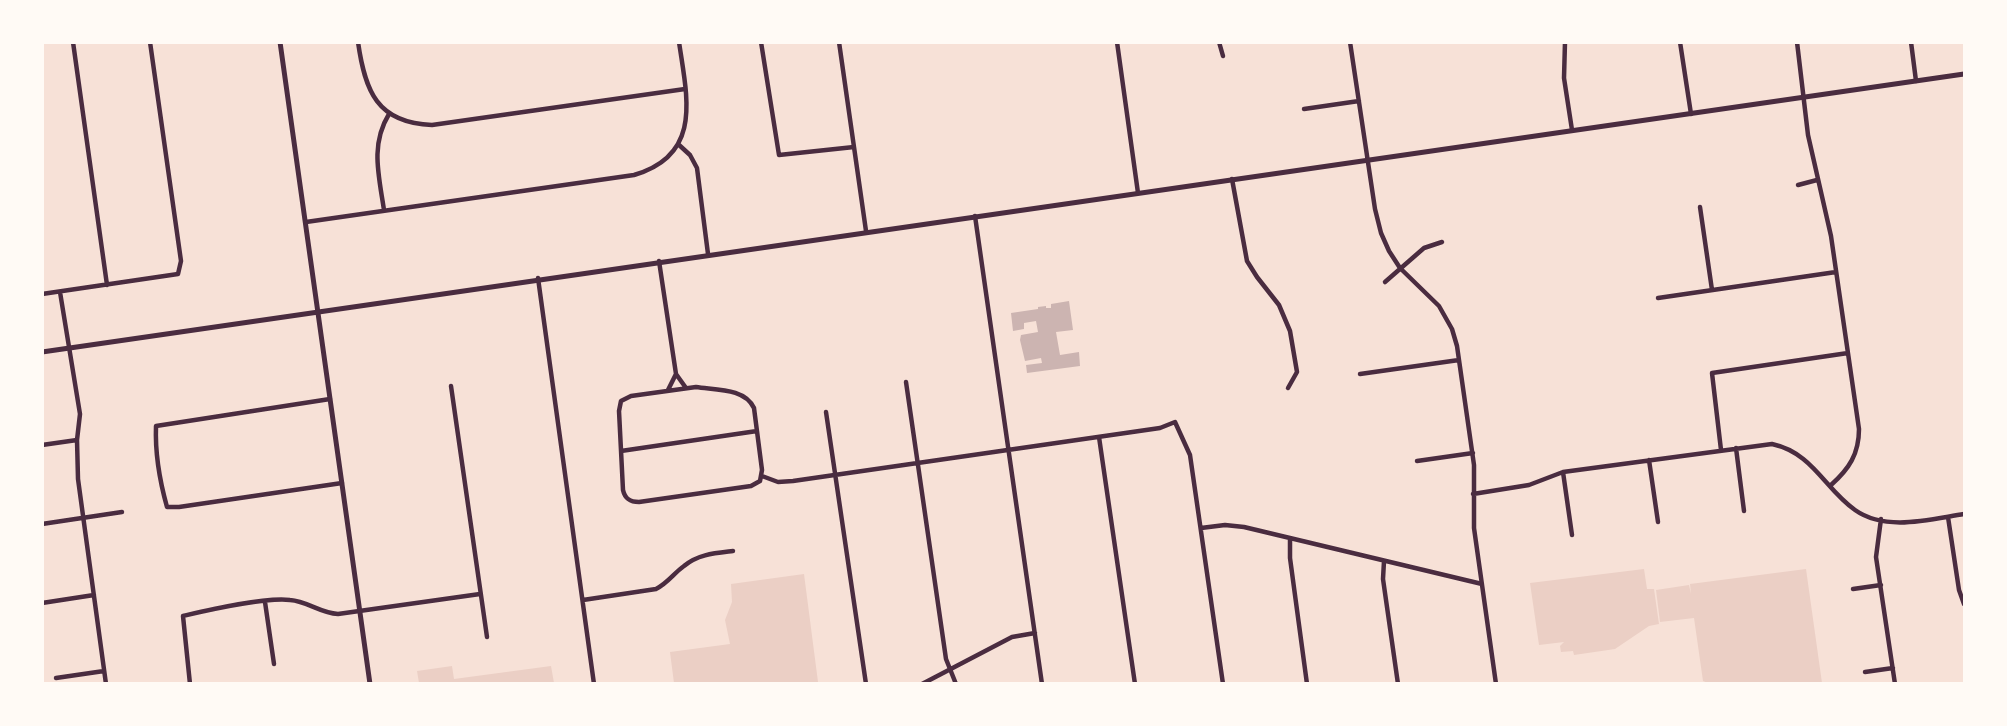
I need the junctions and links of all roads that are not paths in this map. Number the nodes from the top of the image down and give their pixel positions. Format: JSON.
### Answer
{"nodes":[{"id":1,"x":73,"y":42,"type":"edge"},
{"id":2,"x":150,"y":42,"type":"edge"},
{"id":3,"x":280,"y":42,"type":"edge"},
{"id":4,"x":358,"y":42,"type":"edge"},
{"id":5,"x":679,"y":42,"type":"edge"},
{"id":6,"x":761,"y":42,"type":"edge"},
{"id":7,"x":839,"y":42,"type":"edge"},
{"id":8,"x":1117,"y":42,"type":"edge"},
{"id":9,"x":1218,"y":42,"type":"edge"},
{"id":10,"x":1350,"y":42,"type":"edge"},
{"id":11,"x":1566,"y":42,"type":"edge"},
{"id":12,"x":1680,"y":42,"type":"edge"},
{"id":13,"x":1797,"y":42,"type":"edge"},
{"id":14,"x":1911,"y":42,"type":"edge"},
{"id":15,"x":1224,"y":56,"type":"dead end"},
{"id":16,"x":1964,"y":74,"type":"edge"},
{"id":17,"x":1916,"y":81,"type":"junction"},
{"id":18,"x":685,"y":89,"type":"junction"},
{"id":19,"x":1804,"y":97,"type":"junction"},
{"id":20,"x":1359,"y":101,"type":"junction"},
{"id":21,"x":1304,"y":109,"type":"dead end"},
{"id":22,"x":389,"y":114,"type":"junction"},
{"id":23,"x":1691,"y":114,"type":"junction"},
{"id":24,"x":1572,"y":130,"type":"junction"},
{"id":25,"x":678,"y":144,"type":"junction"},
{"id":26,"x":854,"y":147,"type":"junction"},
{"id":27,"x":1368,"y":160,"type":"junction"},
{"id":28,"x":1232,"y":179,"type":"junction"},
{"id":29,"x":1817,"y":180,"type":"junction"},
{"id":30,"x":1798,"y":185,"type":"dead end"},
{"id":31,"x":1138,"y":192,"type":"junction"},
{"id":32,"x":1700,"y":207,"type":"dead end"},
{"id":33,"x":384,"y":210,"type":"junction"},
{"id":34,"x":975,"y":216,"type":"junction"},
{"id":35,"x":306,"y":222,"type":"junction"},
{"id":36,"x":866,"y":231,"type":"junction"},
{"id":37,"x":1442,"y":242,"type":"dead end"},
{"id":38,"x":708,"y":254,"type":"junction"},
{"id":39,"x":659,"y":261,"type":"junction"},
{"id":40,"x":1400,"y":268,"type":"junction"},
{"id":41,"x":1836,"y":272,"type":"junction"},
{"id":42,"x":538,"y":278,"type":"junction"},
{"id":43,"x":1385,"y":282,"type":"dead end"},
{"id":44,"x":107,"y":285,"type":"junction"},
{"id":45,"x":1712,"y":290,"type":"junction"},
{"id":46,"x":60,"y":292,"type":"junction"},
{"id":47,"x":42,"y":294,"type":"edge"},
{"id":48,"x":1658,"y":298,"type":"dead end"},
{"id":49,"x":318,"y":311,"type":"junction"},
{"id":50,"x":69,"y":348,"type":"junction"},
{"id":51,"x":42,"y":352,"type":"edge"},
{"id":52,"x":1848,"y":353,"type":"junction"},
{"id":53,"x":1459,"y":360,"type":"junction"},
{"id":54,"x":676,"y":374,"type":"junction"},
{"id":55,"x":1360,"y":374,"type":"dead end"},
{"id":56,"x":906,"y":382,"type":"dead end"},
{"id":57,"x":451,"y":386,"type":"dead end"},
{"id":58,"x":686,"y":388,"type":"junction"},
{"id":59,"x":1288,"y":388,"type":"dead end"},
{"id":60,"x":668,"y":390,"type":"junction"},
{"id":61,"x":330,"y":399,"type":"junction"},
{"id":62,"x":826,"y":412,"type":"dead end"},
{"id":63,"x":757,"y":431,"type":"junction"},
{"id":64,"x":1099,"y":437,"type":"junction"},
{"id":65,"x":77,"y":440,"type":"junction"},
{"id":66,"x":42,"y":445,"type":"edge"},
{"id":67,"x":1736,"y":448,"type":"junction"},
{"id":68,"x":1008,"y":450,"type":"junction"},
{"id":69,"x":1721,"y":450,"type":"junction"},
{"id":70,"x":621,"y":451,"type":"junction"},
{"id":71,"x":1473,"y":454,"type":"junction"},
{"id":72,"x":1649,"y":460,"type":"junction"},
{"id":73,"x":1417,"y":461,"type":"dead end"},
{"id":74,"x":918,"y":463,"type":"junction"},
{"id":75,"x":1563,"y":472,"type":"junction"},
{"id":76,"x":835,"y":475,"type":"junction"},
{"id":77,"x":762,"y":476,"type":"junction"},
{"id":78,"x":342,"y":483,"type":"junction"},
{"id":79,"x":1831,"y":485,"type":"junction"},
{"id":80,"x":1473,"y":494,"type":"junction"},
{"id":81,"x":1744,"y":511,"type":"dead end"},
{"id":82,"x":122,"y":512,"type":"dead end"},
{"id":83,"x":1964,"y":514,"type":"edge"},
{"id":84,"x":1948,"y":517,"type":"junction"},
{"id":85,"x":83,"y":518,"type":"junction"},
{"id":86,"x":1881,"y":519,"type":"junction"},
{"id":87,"x":1658,"y":522,"type":"dead end"},
{"id":88,"x":42,"y":524,"type":"edge"},
{"id":89,"x":1201,"y":528,"type":"junction"},
{"id":90,"x":1572,"y":535,"type":"dead end"},
{"id":91,"x":1290,"y":538,"type":"junction"},
{"id":92,"x":733,"y":550,"type":"dead end"},
{"id":93,"x":1384,"y":561,"type":"junction"},
{"id":94,"x":1482,"y":584,"type":"junction"},
{"id":95,"x":1880,"y":585,"type":"junction"},
{"id":96,"x":1853,"y":589,"type":"dead end"},
{"id":97,"x":480,"y":594,"type":"junction"},
{"id":98,"x":94,"y":595,"type":"junction"},
{"id":99,"x":583,"y":600,"type":"junction"},
{"id":100,"x":266,"y":602,"type":"junction"},
{"id":101,"x":42,"y":603,"type":"edge"},
{"id":102,"x":1964,"y":604,"type":"edge"},
{"id":103,"x":360,"y":610,"type":"junction"},
{"id":104,"x":1035,"y":633,"type":"junction"},
{"id":105,"x":487,"y":637,"type":"dead end"},
{"id":106,"x":274,"y":664,"type":"dead end"},
{"id":107,"x":1892,"y":668,"type":"junction"},
{"id":108,"x":950,"y":669,"type":"junction"},
{"id":109,"x":104,"y":671,"type":"junction"},
{"id":110,"x":1865,"y":672,"type":"dead end"},
{"id":111,"x":56,"y":678,"type":"dead end"},
{"id":112,"x":106,"y":684,"type":"edge"},
{"id":113,"x":190,"y":684,"type":"edge"},
{"id":114,"x":370,"y":684,"type":"edge"},
{"id":115,"x":594,"y":684,"type":"edge"},
{"id":116,"x":866,"y":684,"type":"edge"},
{"id":117,"x":922,"y":684,"type":"edge"},
{"id":118,"x":956,"y":684,"type":"edge"},
{"id":119,"x":1042,"y":684,"type":"edge"},
{"id":120,"x":1135,"y":684,"type":"edge"},
{"id":121,"x":1223,"y":684,"type":"edge"},
{"id":122,"x":1307,"y":684,"type":"edge"},
{"id":123,"x":1398,"y":684,"type":"edge"},
{"id":124,"x":1496,"y":684,"type":"edge"},
{"id":125,"x":1895,"y":684,"type":"edge"}],
"edges":[{"from":1,"to":44,"type":"street"},
{"from":2,"to":44,"type":"street"},
{"from":3,"to":35,"type":"street"},
{"from":4,"to":22,"type":"street"},
{"from":5,"to":18,"type":"street"},
{"from":6,"to":26,"type":"street"},
{"from":7,"to":26,"type":"street"},
{"from":8,"to":31,"type":"street"},
{"from":9,"to":15,"type":"street"},
{"from":10,"to":20,"type":"street"},
{"from":11,"to":24,"type":"street"},
{"from":12,"to":23,"type":"street"},
{"from":13,"to":19,"type":"street"},
{"from":14,"to":17,"type":"street"},
{"from":16,"to":17,"type":"street"},
{"from":17,"to":19,"type":"street"},
{"from":18,"to":22,"type":"street"},
{"from":18,"to":25,"type":"street"},
{"from":19,"to":23,"type":"street"},
{"from":19,"to":29,"type":"street"},
{"from":20,"to":21,"type":"street"},
{"from":20,"to":27,"type":"street"},
{"from":22,"to":33,"type":"street"},
{"from":23,"to":24,"type":"street"},
{"from":24,"to":27,"type":"street"},
{"from":25,"to":33,"type":"street"},
{"from":25,"to":38,"type":"street"},
{"from":26,"to":36,"type":"street"},
{"from":27,"to":28,"type":"street"},
{"from":27,"to":40,"type":"street"},
{"from":28,"to":31,"type":"street"},
{"from":28,"to":59,"type":"street"},
{"from":29,"to":30,"type":"street"},
{"from":29,"to":41,"type":"street"},
{"from":31,"to":34,"type":"street"},
{"from":32,"to":45,"type":"street"},
{"from":33,"to":35,"type":"street"},
{"from":34,"to":36,"type":"street"},
{"from":34,"to":68,"type":"street"},
{"from":35,"to":49,"type":"street"},
{"from":36,"to":38,"type":"street"},
{"from":37,"to":40,"type":"street"},
{"from":38,"to":39,"type":"street"},
{"from":39,"to":42,"type":"street"},
{"from":39,"to":54,"type":"street"},
{"from":40,"to":43,"type":"street"},
{"from":40,"to":53,"type":"street"},
{"from":41,"to":45,"type":"street"},
{"from":41,"to":52,"type":"street"},
{"from":42,"to":49,"type":"street"},
{"from":42,"to":99,"type":"street"},
{"from":44,"to":46,"type":"street"},
{"from":45,"to":48,"type":"street"},
{"from":46,"to":47,"type":"street"},
{"from":46,"to":50,"type":"street"},
{"from":49,"to":50,"type":"street"},
{"from":49,"to":61,"type":"street"},
{"from":50,"to":51,"type":"street"},
{"from":50,"to":65,"type":"street"},
{"from":52,"to":69,"type":"street"},
{"from":52,"to":79,"type":"street"},
{"from":53,"to":55,"type":"street"},
{"from":53,"to":71,"type":"street"},
{"from":54,"to":58,"type":"street"},
{"from":54,"to":60,"type":"street"},
{"from":56,"to":74,"type":"street"},
{"from":57,"to":97,"type":"street"},
{"from":58,"to":60,"type":"street"},
{"from":58,"to":63,"type":"street"},
{"from":60,"to":70,"type":"street"},
{"from":61,"to":78,"type":"street"},
{"from":61,"to":78,"type":"street"},
{"from":62,"to":76,"type":"street"},
{"from":63,"to":70,"type":"street"},
{"from":63,"to":77,"type":"street"},
{"from":64,"to":68,"type":"street"},
{"from":64,"to":89,"type":"street"},
{"from":64,"to":120,"type":"street"},
{"from":65,"to":66,"type":"street"},
{"from":65,"to":85,"type":"street"},
{"from":67,"to":69,"type":"street"},
{"from":67,"to":79,"type":"street"},
{"from":67,"to":81,"type":"street"},
{"from":68,"to":74,"type":"street"},
{"from":68,"to":104,"type":"street"},
{"from":69,"to":72,"type":"street"},
{"from":70,"to":77,"type":"street"},
{"from":71,"to":73,"type":"street"},
{"from":71,"to":80,"type":"street"},
{"from":72,"to":75,"type":"street"},
{"from":72,"to":87,"type":"street"},
{"from":74,"to":76,"type":"street"},
{"from":74,"to":108,"type":"street"},
{"from":75,"to":80,"type":"street"},
{"from":75,"to":90,"type":"street"},
{"from":76,"to":77,"type":"street"},
{"from":76,"to":116,"type":"street"},
{"from":78,"to":103,"type":"street"},
{"from":79,"to":86,"type":"street"},
{"from":80,"to":94,"type":"street"},
{"from":82,"to":85,"type":"street"},
{"from":83,"to":84,"type":"street"},
{"from":84,"to":86,"type":"street"},
{"from":84,"to":102,"type":"street"},
{"from":85,"to":88,"type":"street"},
{"from":85,"to":98,"type":"street"},
{"from":86,"to":95,"type":"street"},
{"from":89,"to":91,"type":"street"},
{"from":89,"to":121,"type":"street"},
{"from":91,"to":93,"type":"street"},
{"from":91,"to":122,"type":"street"},
{"from":92,"to":99,"type":"street"},
{"from":93,"to":94,"type":"street"},
{"from":93,"to":123,"type":"street"},
{"from":94,"to":124,"type":"street"},
{"from":95,"to":96,"type":"street"},
{"from":95,"to":107,"type":"street"},
{"from":97,"to":103,"type":"street"},
{"from":97,"to":105,"type":"street"},
{"from":98,"to":101,"type":"street"},
{"from":98,"to":109,"type":"street"},
{"from":99,"to":115,"type":"street"},
{"from":100,"to":103,"type":"street"},
{"from":100,"to":106,"type":"street"},
{"from":100,"to":113,"type":"street"},
{"from":103,"to":114,"type":"street"},
{"from":104,"to":108,"type":"street"},
{"from":104,"to":119,"type":"street"},
{"from":107,"to":110,"type":"street"},
{"from":107,"to":125,"type":"street"},
{"from":108,"to":117,"type":"street"},
{"from":108,"to":118,"type":"street"},
{"from":109,"to":111,"type":"street"},
{"from":109,"to":112,"type":"street"}]}
